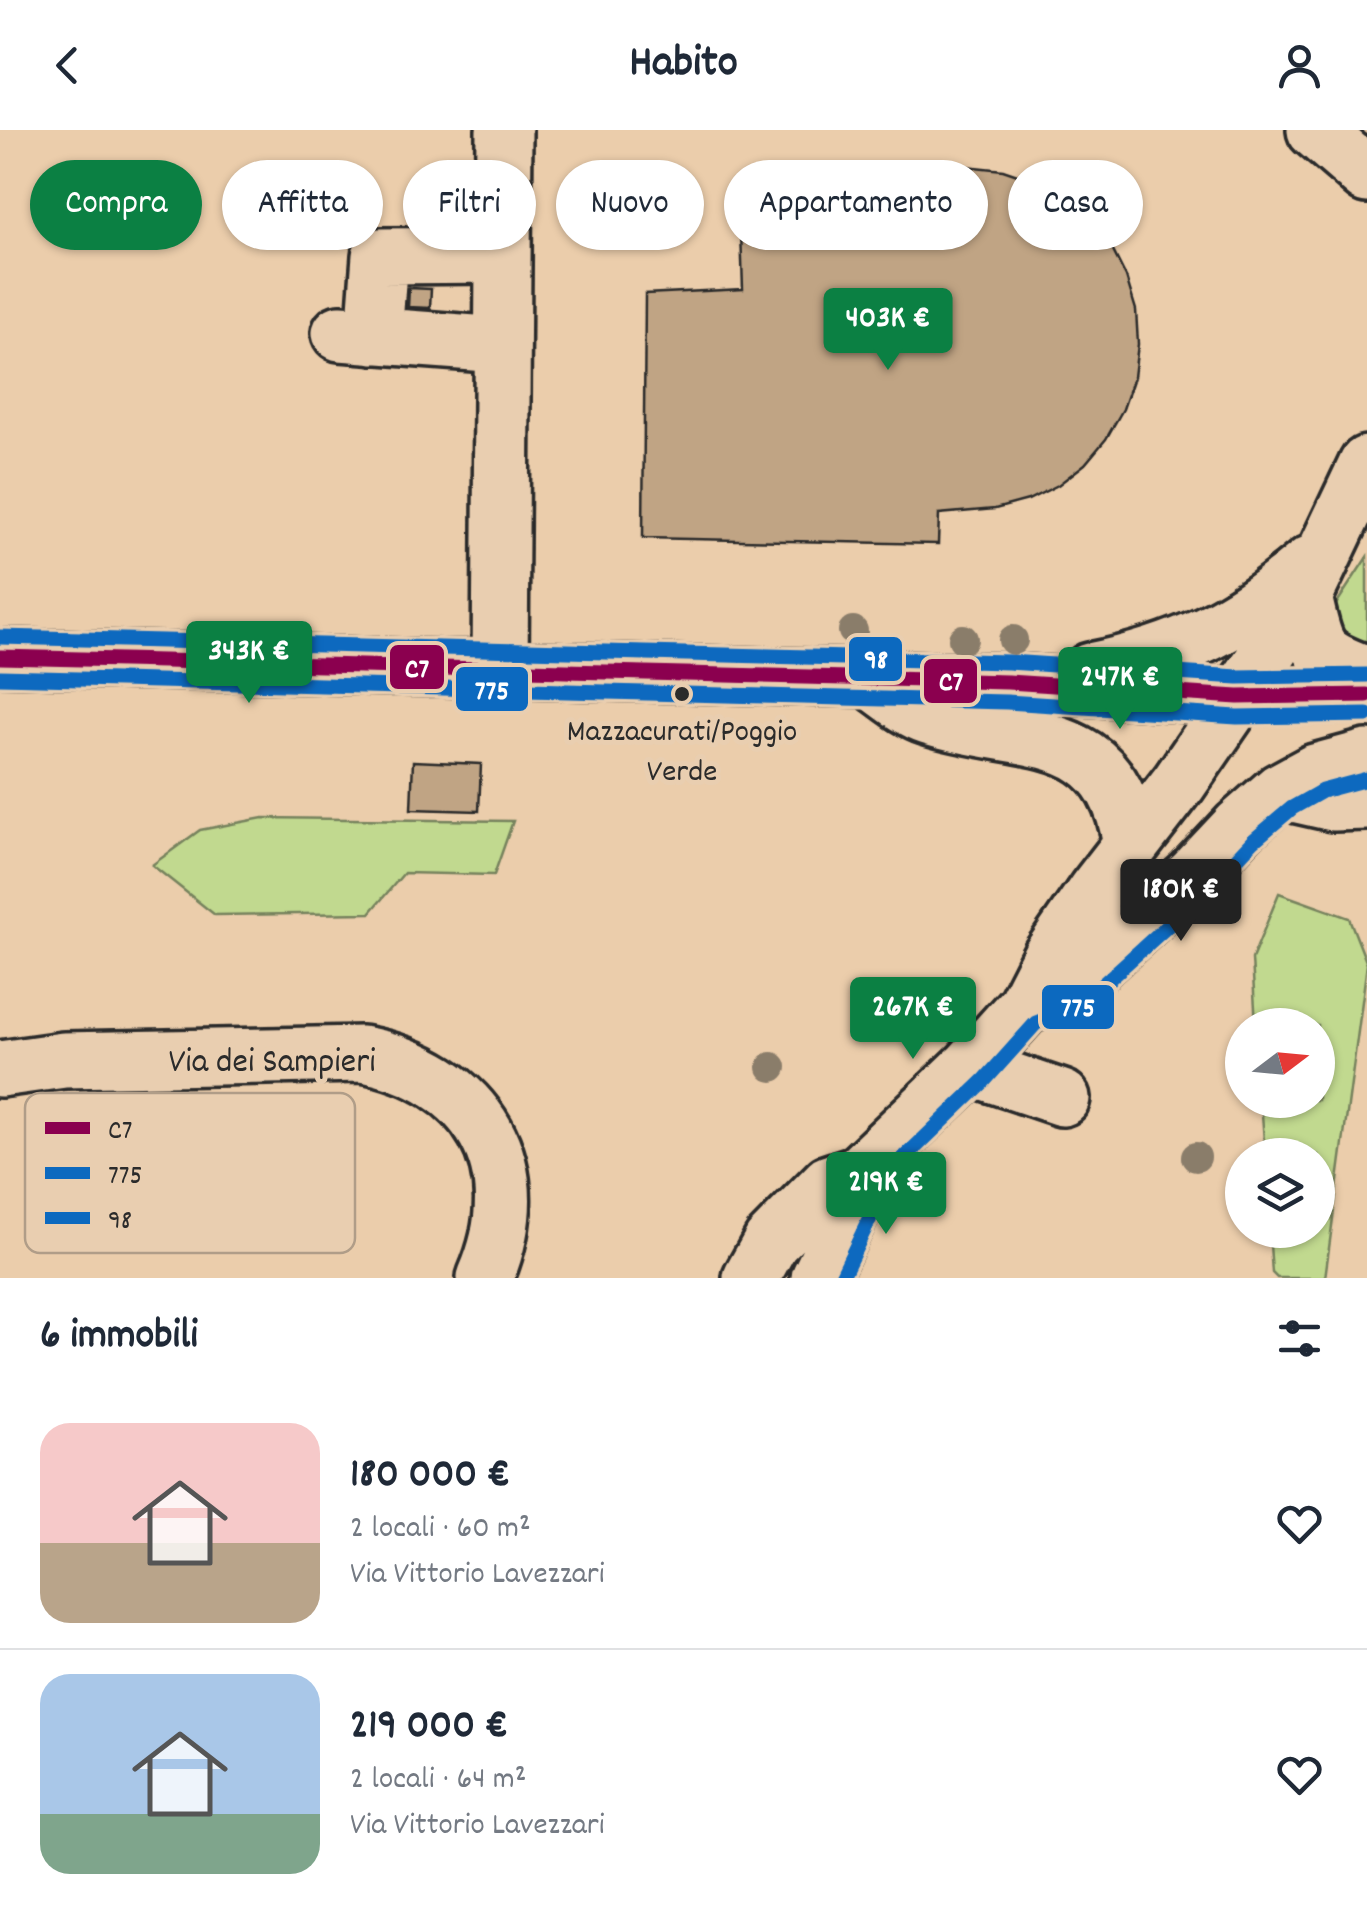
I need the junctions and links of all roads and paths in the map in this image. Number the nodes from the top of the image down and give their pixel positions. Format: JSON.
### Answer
{"nodes":[{"id":1,"x":504,"y":130,"type":"edge"},
{"id":2,"x":1315,"y":130,"type":"edge"},
{"id":3,"x":1367,"y":175,"type":"edge"},
{"id":4,"x":502,"y":254,"type":"junction"},
{"id":5,"x":502,"y":346,"type":"junction"},
{"id":6,"x":1367,"y":464,"type":"edge"},
{"id":7,"x":1312,"y":576,"type":"junction"},
{"id":8,"x":0,"y":658,"type":"edge"},
{"id":9,"x":500,"y":669,"type":"junction"},
{"id":10,"x":1367,"y":674,"type":"edge"},
{"id":11,"x":868,"y":679,"type":"junction"},
{"id":12,"x":1008,"y":682,"type":"junction"},
{"id":13,"x":1238,"y":697,"type":"junction"},
{"id":14,"x":1367,"y":758,"type":"edge"},
{"id":15,"x":1280,"y":791,"type":"junction"},
{"id":16,"x":1367,"y":802,"type":"edge"},
{"id":17,"x":1130,"y":845,"type":"junction"},
{"id":18,"x":1025,"y":1006,"type":"junction"},
{"id":19,"x":970,"y":1067,"type":"junction"},
{"id":20,"x":0,"y":1069,"type":"edge"},
{"id":21,"x":1062,"y":1098,"type":"dead end"},
{"id":22,"x":859,"y":1173,"type":"junction"},
{"id":23,"x":485,"y":1278,"type":"edge"},
{"id":24,"x":751,"y":1278,"type":"edge"},
{"id":25,"x":818,"y":1278,"type":"edge"}],
"edges":[{"from":1,"to":4,"type":"street"},
{"from":2,"to":3,"type":"street"},
{"from":4,"to":5,"type":"street"},
{"from":4,"to":5,"type":"street"},
{"from":5,"to":9,"type":"street"},
{"from":6,"to":7,"type":"street"},
{"from":7,"to":10,"type":"street"},
{"from":7,"to":12,"type":"street"},
{"from":7,"to":13,"type":"street"},
{"from":8,"to":9,"type":"street"},
{"from":9,"to":11,"type":"street"},
{"from":11,"to":12,"type":"street"},
{"from":11,"to":17,"type":"street"},
{"from":12,"to":13,"type":"street"},
{"from":13,"to":17,"type":"street"},
{"from":14,"to":15,"type":"street"},
{"from":15,"to":16,"type":"street"},
{"from":15,"to":18,"type":"street"},
{"from":17,"to":18,"type":"street"},
{"from":18,"to":19,"type":"street"},
{"from":19,"to":21,"type":"street"},
{"from":19,"to":22,"type":"street"},
{"from":20,"to":23,"type":"street","name":"Via dei Sampieri"},
{"from":22,"to":24,"type":"street"},
{"from":22,"to":25,"type":"street"}]}
